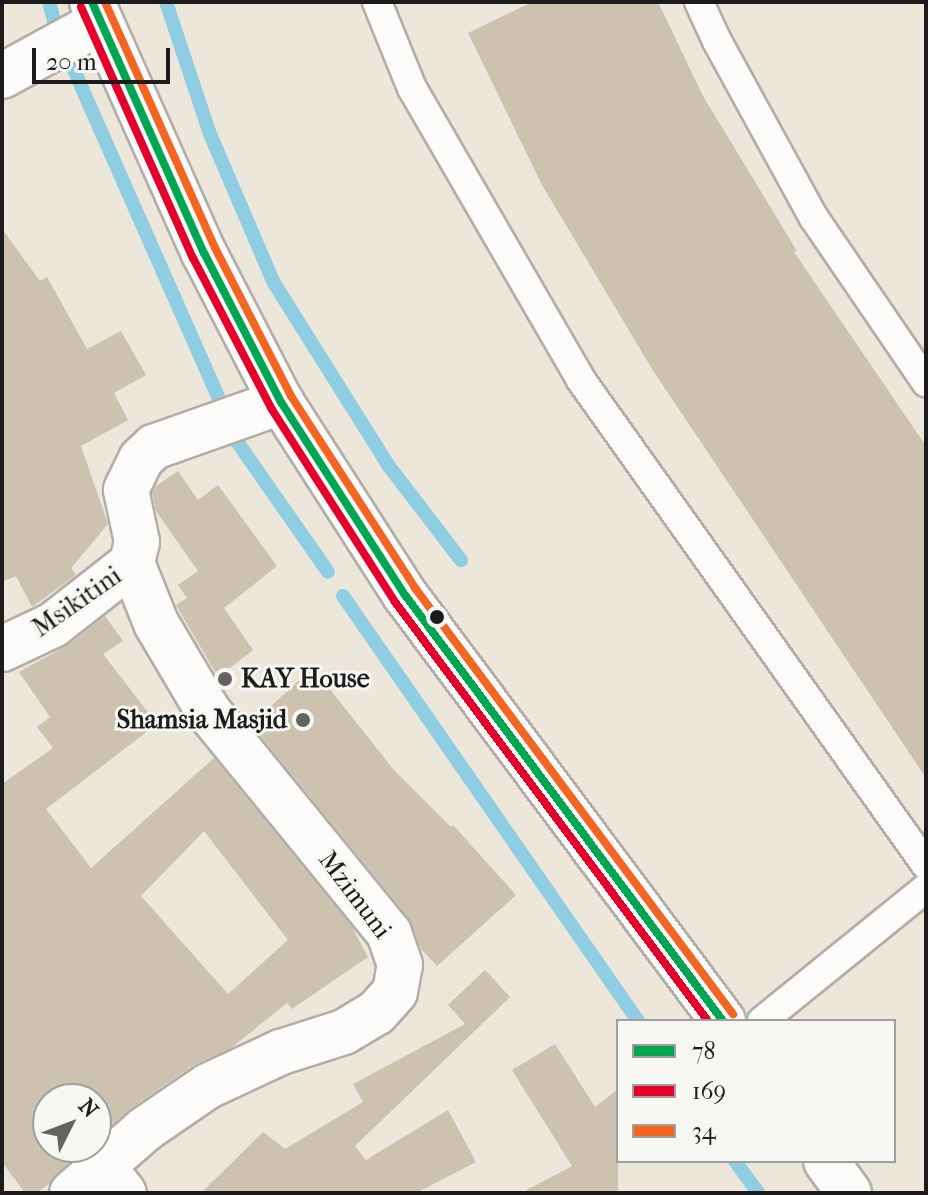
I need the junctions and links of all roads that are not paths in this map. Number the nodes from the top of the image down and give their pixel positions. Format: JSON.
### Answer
{"nodes":[{"id":1,"x":377,"y":2,"type":"edge"},
{"id":2,"x":699,"y":2,"type":"edge"},
{"id":3,"x":95,"y":12,"type":"edge"},
{"id":4,"x":2,"y":76,"type":"edge"},
{"id":5,"x":926,"y":382,"type":"edge"},
{"id":6,"x":281,"y":402,"type":"junction"},
{"id":7,"x":132,"y":563,"type":"junction"},
{"id":8,"x":2,"y":649,"type":"edge"},
{"id":9,"x":926,"y":865,"type":"edge"},
{"id":10,"x":926,"y":888,"type":"edge"},
{"id":11,"x":722,"y":1019,"type":"edge"},
{"id":12,"x":764,"y":1019,"type":"edge"},
{"id":13,"x":827,"y":1163,"type":"edge"},
{"id":14,"x":99,"y":1183,"type":"edge"},
{"id":15,"x":849,"y":1193,"type":"edge"}],
"edges":[{"from":1,"to":9,"type":"lane"},
{"from":2,"to":5,"type":"lane"},
{"from":3,"to":4,"type":"street"},
{"from":3,"to":6,"type":"street"},
{"from":6,"to":7,"type":"street","name":"Msikitini"},
{"from":6,"to":11,"type":"street"},
{"from":7,"to":8,"type":"street","name":"Msikitini"},
{"from":7,"to":14,"type":"street","name":"Mzimuni"},
{"from":10,"to":12,"type":"lane"},
{"from":13,"to":15,"type":"street"}]}
